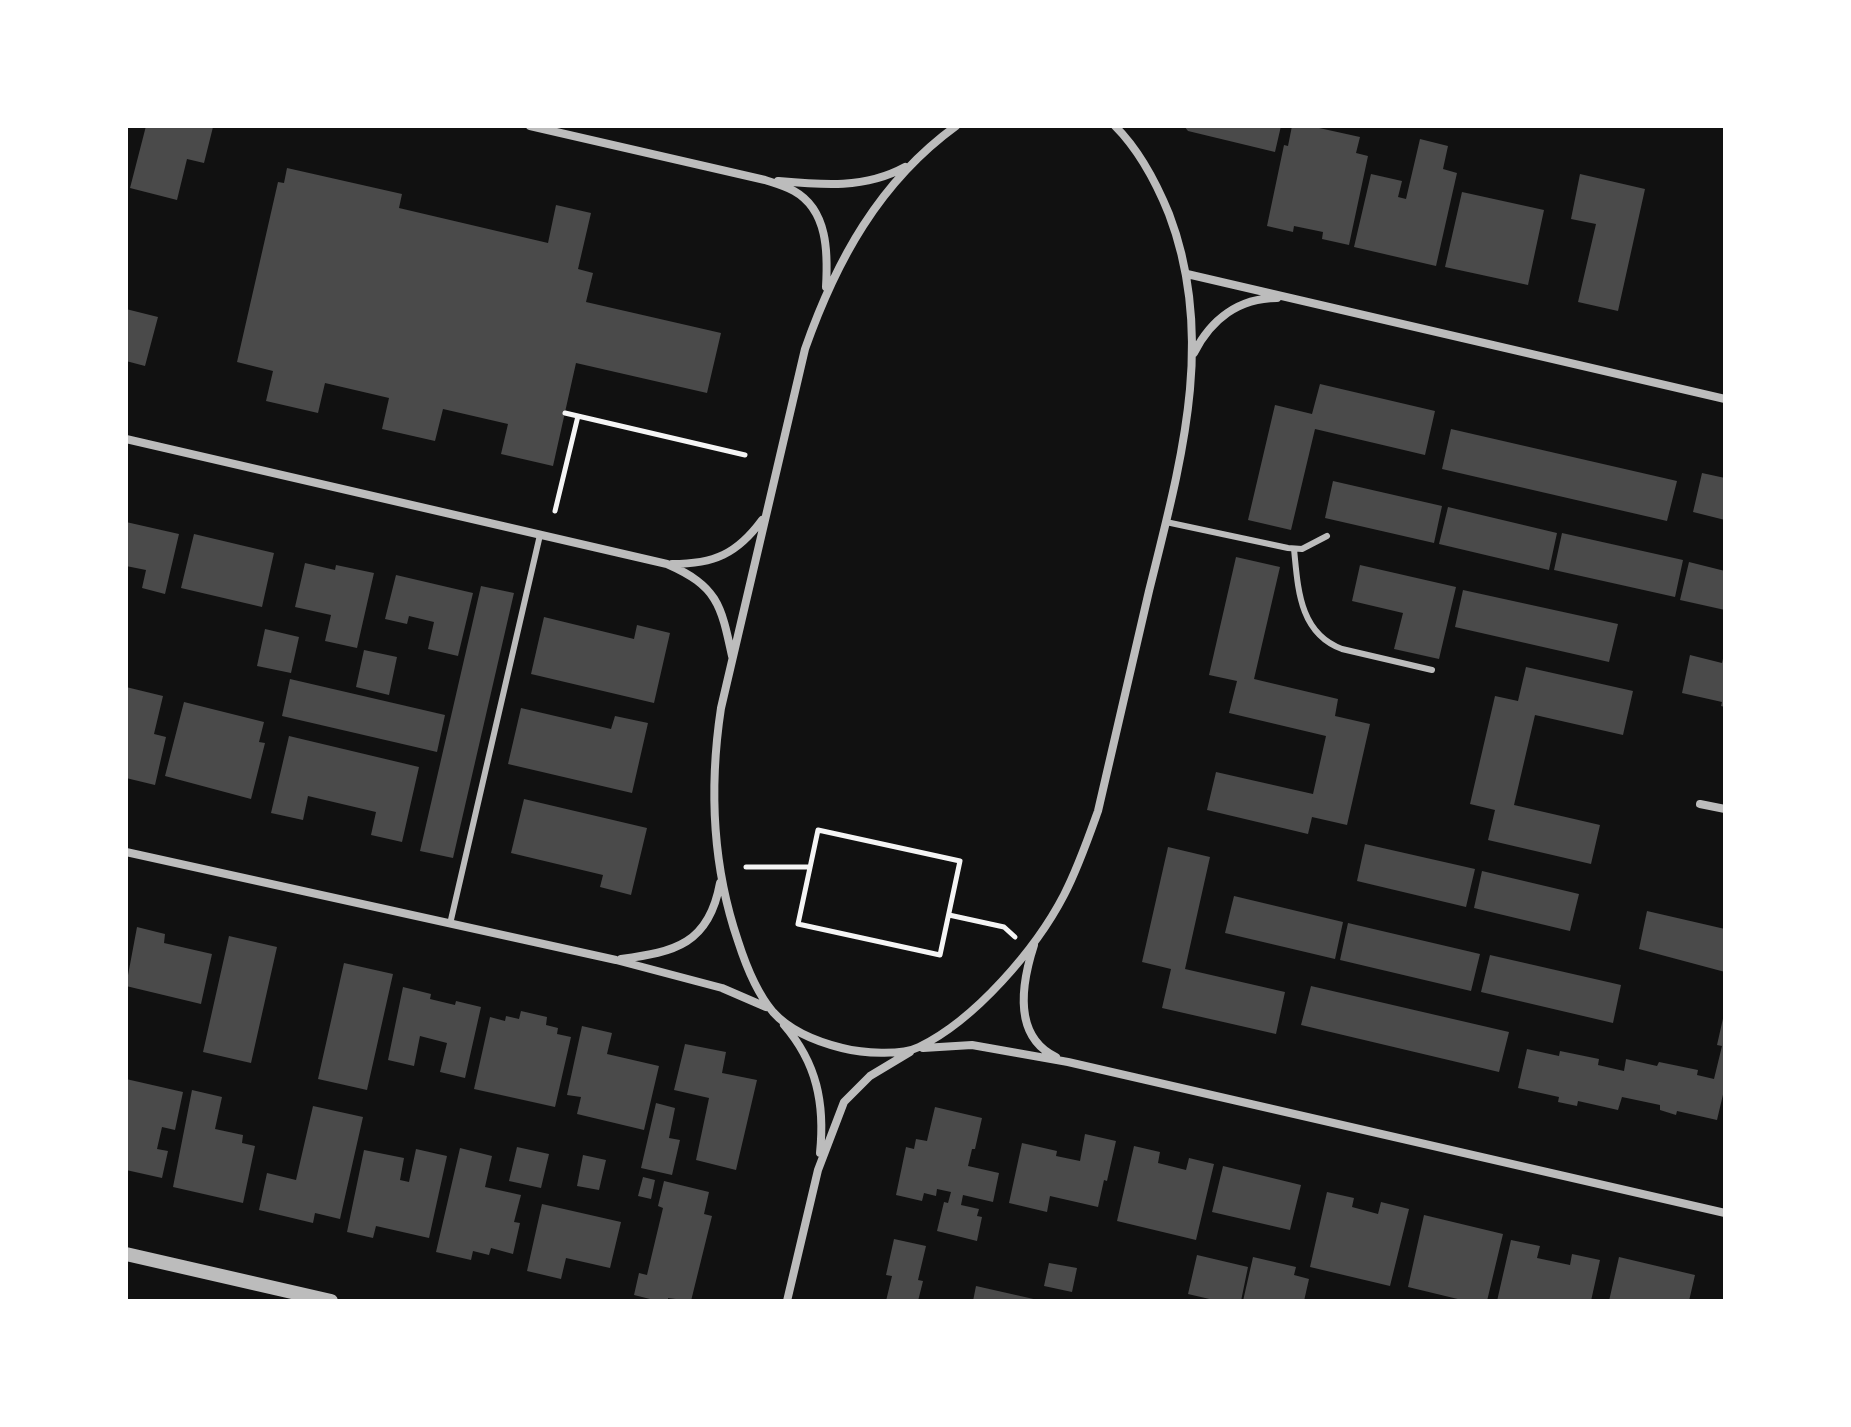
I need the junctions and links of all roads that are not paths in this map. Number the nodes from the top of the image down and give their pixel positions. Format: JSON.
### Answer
{"nodes":[{"id":1,"x":530,"y":126,"type":"edge"},
{"id":2,"x":956,"y":126,"type":"edge"},
{"id":3,"x":1115,"y":126,"type":"edge"},
{"id":4,"x":909,"y":165,"type":"junction"},
{"id":5,"x":765,"y":180,"type":"junction"},
{"id":6,"x":1187,"y":274,"type":"junction"},
{"id":7,"x":826,"y":290,"type":"junction"},
{"id":8,"x":1302,"y":301,"type":"junction"},
{"id":9,"x":1193,"y":356,"type":"junction"},
{"id":10,"x":1725,"y":399,"type":"edge"},
{"id":11,"x":126,"y":439,"type":"edge"},
{"id":12,"x":766,"y":514,"type":"junction"},
{"id":13,"x":1166,"y":522,"type":"junction"},
{"id":14,"x":540,"y":535,"type":"junction"},
{"id":15,"x":1327,"y":536,"type":"dead end"},
{"id":16,"x":1294,"y":549,"type":"junction"},
{"id":17,"x":667,"y":564,"type":"junction"},
{"id":18,"x":732,"y":658,"type":"junction"},
{"id":19,"x":1432,"y":670,"type":"dead end"},
{"id":20,"x":1700,"y":804,"type":"dead end"},
{"id":21,"x":1725,"y":809,"type":"edge"},
{"id":22,"x":126,"y":852,"type":"edge"},
{"id":23,"x":721,"y":877,"type":"junction"},
{"id":24,"x":450,"y":924,"type":"junction"},
{"id":25,"x":1035,"y":939,"type":"junction"},
{"id":26,"x":616,"y":960,"type":"junction"},
{"id":27,"x":775,"y":1014,"type":"junction"},
{"id":28,"x":917,"y":1048,"type":"junction"},
{"id":29,"x":1068,"y":1062,"type":"junction"},
{"id":30,"x":818,"y":1170,"type":"junction"},
{"id":31,"x":1725,"y":1213,"type":"edge"},
{"id":32,"x":126,"y":1254,"type":"edge"},
{"id":33,"x":331,"y":1301,"type":"edge"},
{"id":34,"x":787,"y":1301,"type":"edge"}],
"edges":[{"from":1,"to":5,"type":"street"},
{"from":2,"to":4,"type":"street"},
{"from":3,"to":6,"type":"street"},
{"from":4,"to":5,"type":"street"},
{"from":4,"to":7,"type":"street"},
{"from":5,"to":7,"type":"street"},
{"from":6,"to":8,"type":"street"},
{"from":6,"to":9,"type":"street"},
{"from":7,"to":12,"type":"street"},
{"from":8,"to":9,"type":"street"},
{"from":8,"to":10,"type":"street"},
{"from":9,"to":13,"type":"street"},
{"from":11,"to":14,"type":"street"},
{"from":12,"to":17,"type":"street"},
{"from":12,"to":18,"type":"street"},
{"from":13,"to":16,"type":"lane"},
{"from":13,"to":25,"type":"street"},
{"from":14,"to":17,"type":"street"},
{"from":14,"to":24,"type":"lane"},
{"from":15,"to":16,"type":"lane"},
{"from":16,"to":19,"type":"lane"},
{"from":17,"to":18,"type":"street"},
{"from":18,"to":23,"type":"street"},
{"from":20,"to":21,"type":"street"},
{"from":22,"to":24,"type":"street"},
{"from":23,"to":26,"type":"street"},
{"from":23,"to":27,"type":"street"},
{"from":24,"to":26,"type":"street"},
{"from":25,"to":28,"type":"street"},
{"from":25,"to":29,"type":"street"},
{"from":26,"to":27,"type":"street"},
{"from":27,"to":28,"type":"street"},
{"from":27,"to":30,"type":"street"},
{"from":28,"to":29,"type":"street"},
{"from":28,"to":30,"type":"street"},
{"from":29,"to":31,"type":"street"},
{"from":30,"to":34,"type":"street"},
{"from":32,"to":33,"type":"street"}]}
